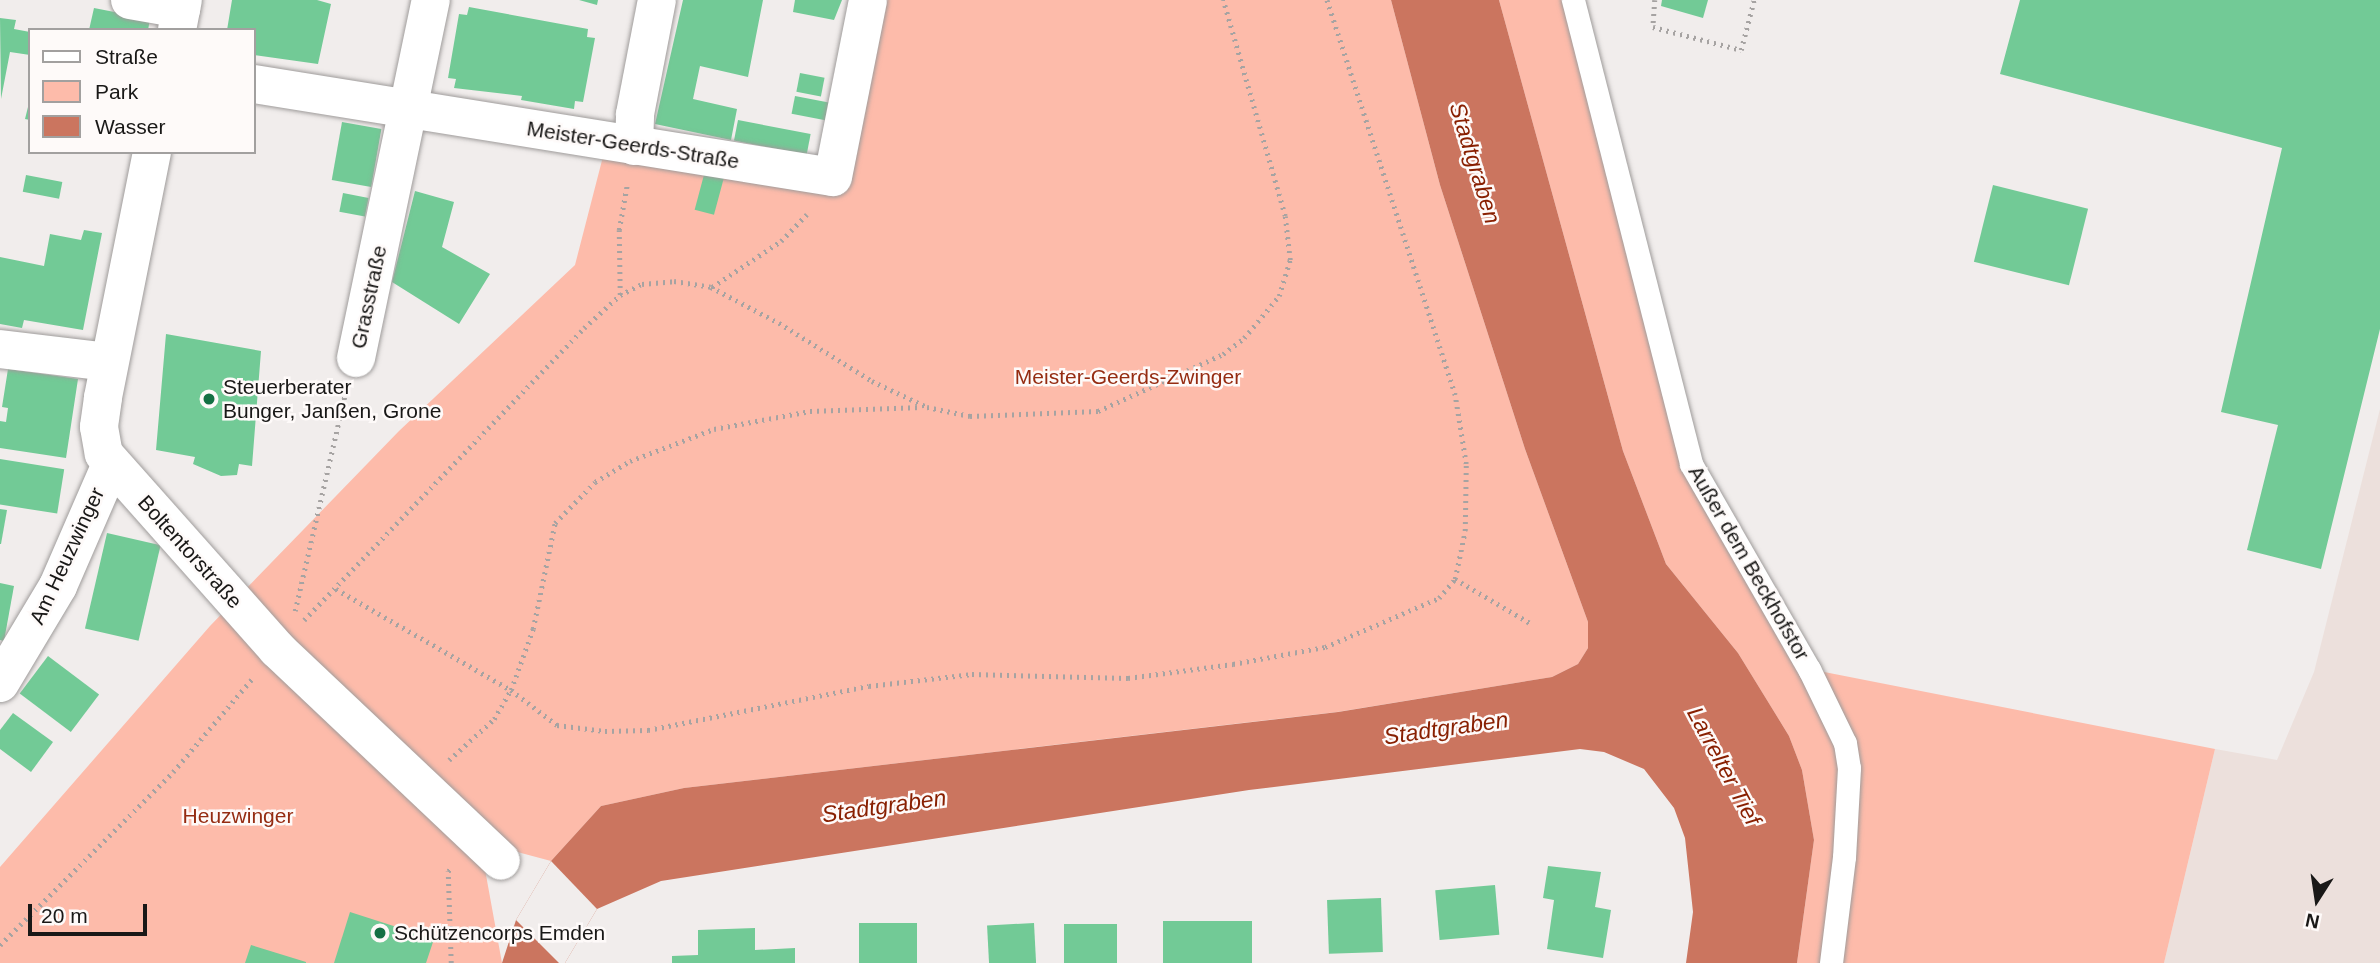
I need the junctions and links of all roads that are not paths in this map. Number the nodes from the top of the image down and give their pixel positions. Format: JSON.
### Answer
{"nodes":[{"id":1,"x":130,"y":0,"type":"edge"},
{"id":2,"x":431,"y":0,"type":"edge"},
{"id":3,"x":657,"y":0,"type":"edge"},
{"id":4,"x":867,"y":0,"type":"edge"},
{"id":5,"x":1573,"y":0,"type":"edge"},
{"id":6,"x":180,"y":13,"type":"edge"},
{"id":7,"x":256,"y":84,"type":"edge"},
{"id":8,"x":409,"y":109,"type":"junction"},
{"id":9,"x":634,"y":146,"type":"junction"},
{"id":10,"x":152,"y":154,"type":"edge"},
{"id":11,"x":0,"y":349,"type":"edge"},
{"id":12,"x":356,"y":358,"type":"road end"},
{"id":13,"x":109,"y":362,"type":"junction"},
{"id":14,"x":111,"y":464,"type":"junction"},
{"id":15,"x":0,"y":683,"type":"edge"},
{"id":16,"x":490,"y":852,"type":"road end"},
{"id":17,"x":1831,"y":963,"type":"edge"}],
"edges":[{"from":1,"to":6,"type":"street"},
{"from":2,"to":8,"type":"street","name":"Grasstraße"},
{"from":3,"to":9,"type":"street"},
{"from":4,"to":9,"type":"street","name":"Meister-Geerds-Straße"},
{"from":5,"to":17,"type":"lane","name":"Außer dem Beckhofstor"},
{"from":7,"to":8,"type":"street","name":"Meister-Geerds-Straße"},
{"from":8,"to":9,"type":"street","name":"Meister-Geerds-Straße"},
{"from":8,"to":12,"type":"street","name":"Grasstraße"},
{"from":10,"to":13,"type":"street","name":"Boltentorstraße"},
{"from":11,"to":13,"type":"street"},
{"from":13,"to":14,"type":"street","name":"Boltentorstraße"},
{"from":14,"to":15,"type":"street","name":"Am Heuzwinger"},
{"from":14,"to":16,"type":"street","name":"Boltentorstraße"}]}
